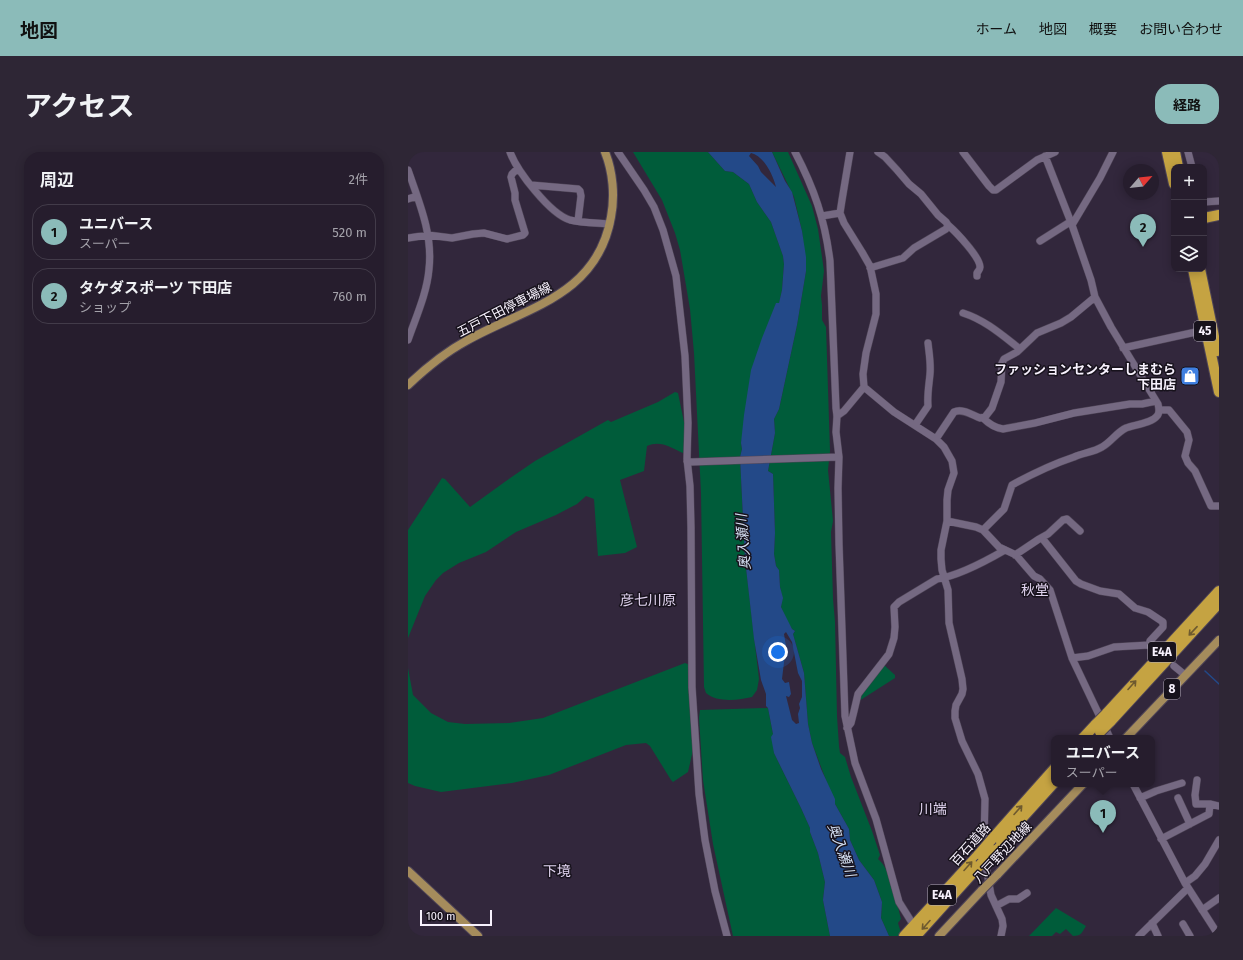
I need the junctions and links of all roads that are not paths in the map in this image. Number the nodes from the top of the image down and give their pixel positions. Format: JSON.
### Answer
{"nodes":[{"id":1,"x":510,"y":152,"type":"edge"},
{"id":2,"x":605,"y":152,"type":"edge"},
{"id":3,"x":618,"y":152,"type":"edge"},
{"id":4,"x":795,"y":152,"type":"edge"},
{"id":5,"x":850,"y":152,"type":"edge"},
{"id":6,"x":878,"y":152,"type":"edge"},
{"id":7,"x":962,"y":152,"type":"edge"},
{"id":8,"x":1055,"y":152,"type":"edge"},
{"id":9,"x":1113,"y":152,"type":"edge"},
{"id":10,"x":1167,"y":152,"type":"edge"},
{"id":11,"x":1175,"y":152,"type":"edge"},
{"id":12,"x":1188,"y":152,"type":"edge"},
{"id":13,"x":1045,"y":156,"type":"junction"},
{"id":14,"x":1177,"y":164,"type":"edge"},
{"id":15,"x":1191,"y":164,"type":"edge"},
{"id":16,"x":518,"y":168,"type":"junction"},
{"id":17,"x":408,"y":170,"type":"edge"},
{"id":18,"x":1171,"y":170,"type":"edge"},
{"id":19,"x":531,"y":185,"type":"junction"},
{"id":20,"x":417,"y":196,"type":"junction"},
{"id":21,"x":408,"y":199,"type":"edge"},
{"id":22,"x":1219,"y":201,"type":"edge"},
{"id":23,"x":1207,"y":202,"type":"edge"},
{"id":24,"x":1219,"y":210,"type":"edge"},
{"id":25,"x":1207,"y":212,"type":"edge"},
{"id":26,"x":840,"y":213,"type":"junction"},
{"id":27,"x":1219,"y":215,"type":"edge"},
{"id":28,"x":822,"y":216,"type":"junction"},
{"id":29,"x":1207,"y":217,"type":"edge"},
{"id":30,"x":578,"y":221,"type":"junction"},
{"id":31,"x":610,"y":224,"type":"junction"},
{"id":32,"x":1071,"y":224,"type":"junction"},
{"id":33,"x":948,"y":225,"type":"junction"},
{"id":34,"x":428,"y":235,"type":"junction"},
{"id":35,"x":408,"y":238,"type":"edge"},
{"id":36,"x":1040,"y":241,"type":"dead end"},
{"id":37,"x":870,"y":268,"type":"junction"},
{"id":38,"x":1194,"y":272,"type":"edge"},
{"id":39,"x":1201,"y":272,"type":"edge"},
{"id":40,"x":977,"y":276,"type":"dead end"},
{"id":41,"x":1095,"y":297,"type":"junction"},
{"id":42,"x":963,"y":313,"type":"dead end"},
{"id":43,"x":1212,"y":328,"type":"edge"},
{"id":44,"x":408,"y":340,"type":"edge"},
{"id":45,"x":928,"y":343,"type":"dead end"},
{"id":46,"x":1123,"y":348,"type":"junction"},
{"id":47,"x":1020,"y":349,"type":"junction"},
{"id":48,"x":1219,"y":360,"type":"edge"},
{"id":49,"x":408,"y":385,"type":"edge"},
{"id":50,"x":864,"y":386,"type":"junction"},
{"id":51,"x":1219,"y":392,"type":"edge"},
{"id":52,"x":1156,"y":401,"type":"junction"},
{"id":53,"x":1159,"y":410,"type":"junction"},
{"id":54,"x":838,"y":416,"type":"junction"},
{"id":55,"x":983,"y":418,"type":"junction"},
{"id":56,"x":914,"y":425,"type":"junction"},
{"id":57,"x":936,"y":439,"type":"junction"},
{"id":58,"x":838,"y":457,"type":"junction"},
{"id":59,"x":689,"y":462,"type":"junction"},
{"id":60,"x":1219,"y":506,"type":"edge"},
{"id":61,"x":947,"y":521,"type":"junction"},
{"id":62,"x":983,"y":530,"type":"junction"},
{"id":63,"x":1080,"y":531,"type":"dead end"},
{"id":64,"x":1042,"y":538,"type":"junction"},
{"id":65,"x":1004,"y":550,"type":"junction"},
{"id":66,"x":1015,"y":555,"type":"junction"},
{"id":67,"x":944,"y":578,"type":"junction"},
{"id":68,"x":1219,"y":591,"type":"edge"},
{"id":69,"x":1219,"y":603,"type":"edge"},
{"id":70,"x":1217,"y":645,"type":"edge"},
{"id":71,"x":1072,"y":658,"type":"junction"},
{"id":72,"x":1174,"y":666,"type":"dead end"},
{"id":73,"x":1185,"y":676,"type":"junction"},
{"id":74,"x":1108,"y":718,"type":"junction"},
{"id":75,"x":847,"y":728,"type":"junction"},
{"id":76,"x":1097,"y":732,"type":"edge"},
{"id":77,"x":1109,"y":735,"type":"edge"},
{"id":78,"x":1129,"y":735,"type":"edge"},
{"id":79,"x":1051,"y":773,"type":"edge"},
{"id":80,"x":1197,"y":780,"type":"dead end"},
{"id":81,"x":1182,"y":783,"type":"dead end"},
{"id":82,"x":1051,"y":786,"type":"edge"},
{"id":83,"x":1080,"y":787,"type":"edge"},
{"id":84,"x":1134,"y":787,"type":"edge"},
{"id":85,"x":1140,"y":798,"type":"junction"},
{"id":86,"x":1178,"y":798,"type":"dead end"},
{"id":87,"x":1210,"y":804,"type":"junction"},
{"id":88,"x":1219,"y":806,"type":"edge"},
{"id":89,"x":1190,"y":824,"type":"junction"},
{"id":90,"x":1161,"y":839,"type":"junction"},
{"id":91,"x":1219,"y":840,"type":"edge"},
{"id":92,"x":408,"y":871,"type":"edge"},
{"id":93,"x":1186,"y":886,"type":"junction"},
{"id":94,"x":1027,"y":893,"type":"dead end"},
{"id":95,"x":1219,"y":898,"type":"edge"},
{"id":96,"x":996,"y":906,"type":"junction"},
{"id":97,"x":1202,"y":910,"type":"junction"},
{"id":98,"x":911,"y":921,"type":"dead end"},
{"id":99,"x":1152,"y":924,"type":"junction"},
{"id":100,"x":1183,"y":924,"type":"dead end"},
{"id":101,"x":478,"y":936,"type":"edge"},
{"id":102,"x":727,"y":936,"type":"edge"},
{"id":103,"x":904,"y":936,"type":"edge"},
{"id":104,"x":916,"y":936,"type":"edge"},
{"id":105,"x":939,"y":936,"type":"edge"},
{"id":106,"x":1001,"y":936,"type":"edge"},
{"id":107,"x":1139,"y":936,"type":"edge"},
{"id":108,"x":1158,"y":936,"type":"edge"},
{"id":109,"x":1190,"y":936,"type":"edge"},
{"id":110,"x":1219,"y":936,"type":"edge"}],
"edges":[{"from":1,"to":16,"type":"street"},
{"from":2,"to":31,"type":"main road","name":"五戸下田停車場線"},
{"from":3,"to":59,"type":"street"},
{"from":4,"to":28,"type":"street"},
{"from":5,"to":26,"type":"street"},
{"from":6,"to":33,"type":"street"},
{"from":7,"to":13,"type":"street"},
{"from":8,"to":13,"type":"street"},
{"from":9,"to":32,"type":"street"},
{"from":10,"to":18,"type":"highway"},
{"from":11,"to":14,"type":"highway"},
{"from":12,"to":15,"type":"street"},
{"from":13,"to":32,"type":"street"},
{"from":16,"to":19,"type":"street"},
{"from":16,"to":34,"type":"street"},
{"from":17,"to":20,"type":"street"},
{"from":19,"to":30,"type":"street"},
{"from":19,"to":30,"type":"street"},
{"from":20,"to":21,"type":"street"},
{"from":20,"to":34,"type":"street"},
{"from":22,"to":23,"type":"street"},
{"from":24,"to":25,"type":"highway"},
{"from":26,"to":28,"type":"street"},
{"from":26,"to":37,"type":"street"},
{"from":27,"to":29,"type":"highway"},
{"from":28,"to":54,"type":"street"},
{"from":30,"to":31,"type":"street"},
{"from":31,"to":49,"type":"main road","name":"五戸下田停車場線"},
{"from":32,"to":36,"type":"street"},
{"from":32,"to":41,"type":"street"},
{"from":33,"to":37,"type":"street"},
{"from":33,"to":40,"type":"street"},
{"from":34,"to":35,"type":"street"},
{"from":34,"to":44,"type":"street"},
{"from":37,"to":50,"type":"street"},
{"from":38,"to":43,"type":"highway","number":"45"},
{"from":39,"to":43,"type":"highway","number":"45"},
{"from":41,"to":46,"type":"street"},
{"from":41,"to":47,"type":"street"},
{"from":42,"to":47,"type":"street"},
{"from":43,"to":46,"type":"street"},
{"from":43,"to":48,"type":"highway","number":"45"},
{"from":43,"to":51,"type":"highway","number":"45"},
{"from":45,"to":56,"type":"street"},
{"from":46,"to":52,"type":"street"},
{"from":47,"to":55,"type":"street"},
{"from":50,"to":54,"type":"street"},
{"from":50,"to":56,"type":"street"},
{"from":52,"to":53,"type":"street"},
{"from":52,"to":55,"type":"street"},
{"from":53,"to":60,"type":"street"},
{"from":53,"to":62,"type":"street"},
{"from":54,"to":58,"type":"street"},
{"from":55,"to":57,"type":"street"},
{"from":56,"to":57,"type":"street"},
{"from":57,"to":61,"type":"street"},
{"from":58,"to":59,"type":"street"},
{"from":58,"to":75,"type":"street"},
{"from":59,"to":102,"type":"street"},
{"from":61,"to":62,"type":"street"},
{"from":61,"to":67,"type":"street"},
{"from":62,"to":65,"type":"street"},
{"from":63,"to":64,"type":"street"},
{"from":64,"to":66,"type":"street"},
{"from":64,"to":71,"type":"street"},
{"from":65,"to":66,"type":"street"},
{"from":65,"to":67,"type":"street"},
{"from":66,"to":71,"type":"street"},
{"from":67,"to":75,"type":"street"},
{"from":67,"to":96,"type":"street"},
{"from":74,"to":68,"type":"highway","number":"E4A","one_way":true},
{"from":69,"to":74,"type":"highway","number":"E4A","one_way":true},
{"from":70,"to":73,"type":"main road","number":"8"},
{"from":71,"to":77,"type":"street"},
{"from":72,"to":73,"type":"street"},
{"from":73,"to":78,"type":"main road","number":"8"},
{"from":74,"to":76,"type":"highway","number":"E4A","bridge":true},
{"from":75,"to":98,"type":"street"},
{"from":103,"to":79,"type":"highway","name":"百石道路","number":"E4A","one_way":true,"bridge":true},
{"from":80,"to":87,"type":"street"},
{"from":81,"to":85,"type":"street"},
{"from":82,"to":104,"type":"highway","name":"百石道路","number":"E4A","one_way":true,"bridge":true},
{"from":83,"to":105,"type":"main road","name":"八戸野辺地線","bridge":true},
{"from":84,"to":85,"type":"street"},
{"from":85,"to":90,"type":"street"},
{"from":86,"to":89,"type":"street"},
{"from":87,"to":88,"type":"street"},
{"from":87,"to":89,"type":"street"},
{"from":89,"to":90,"type":"street"},
{"from":90,"to":93,"type":"street"},
{"from":91,"to":93,"type":"street"},
{"from":92,"to":101,"type":"main road"},
{"from":93,"to":97,"type":"street"},
{"from":93,"to":99,"type":"street"},
{"from":94,"to":96,"type":"street"},
{"from":95,"to":97,"type":"street"},
{"from":96,"to":106,"type":"street"},
{"from":97,"to":110,"type":"street"},
{"from":99,"to":107,"type":"street"},
{"from":99,"to":108,"type":"street"},
{"from":100,"to":109,"type":"street"}]}
